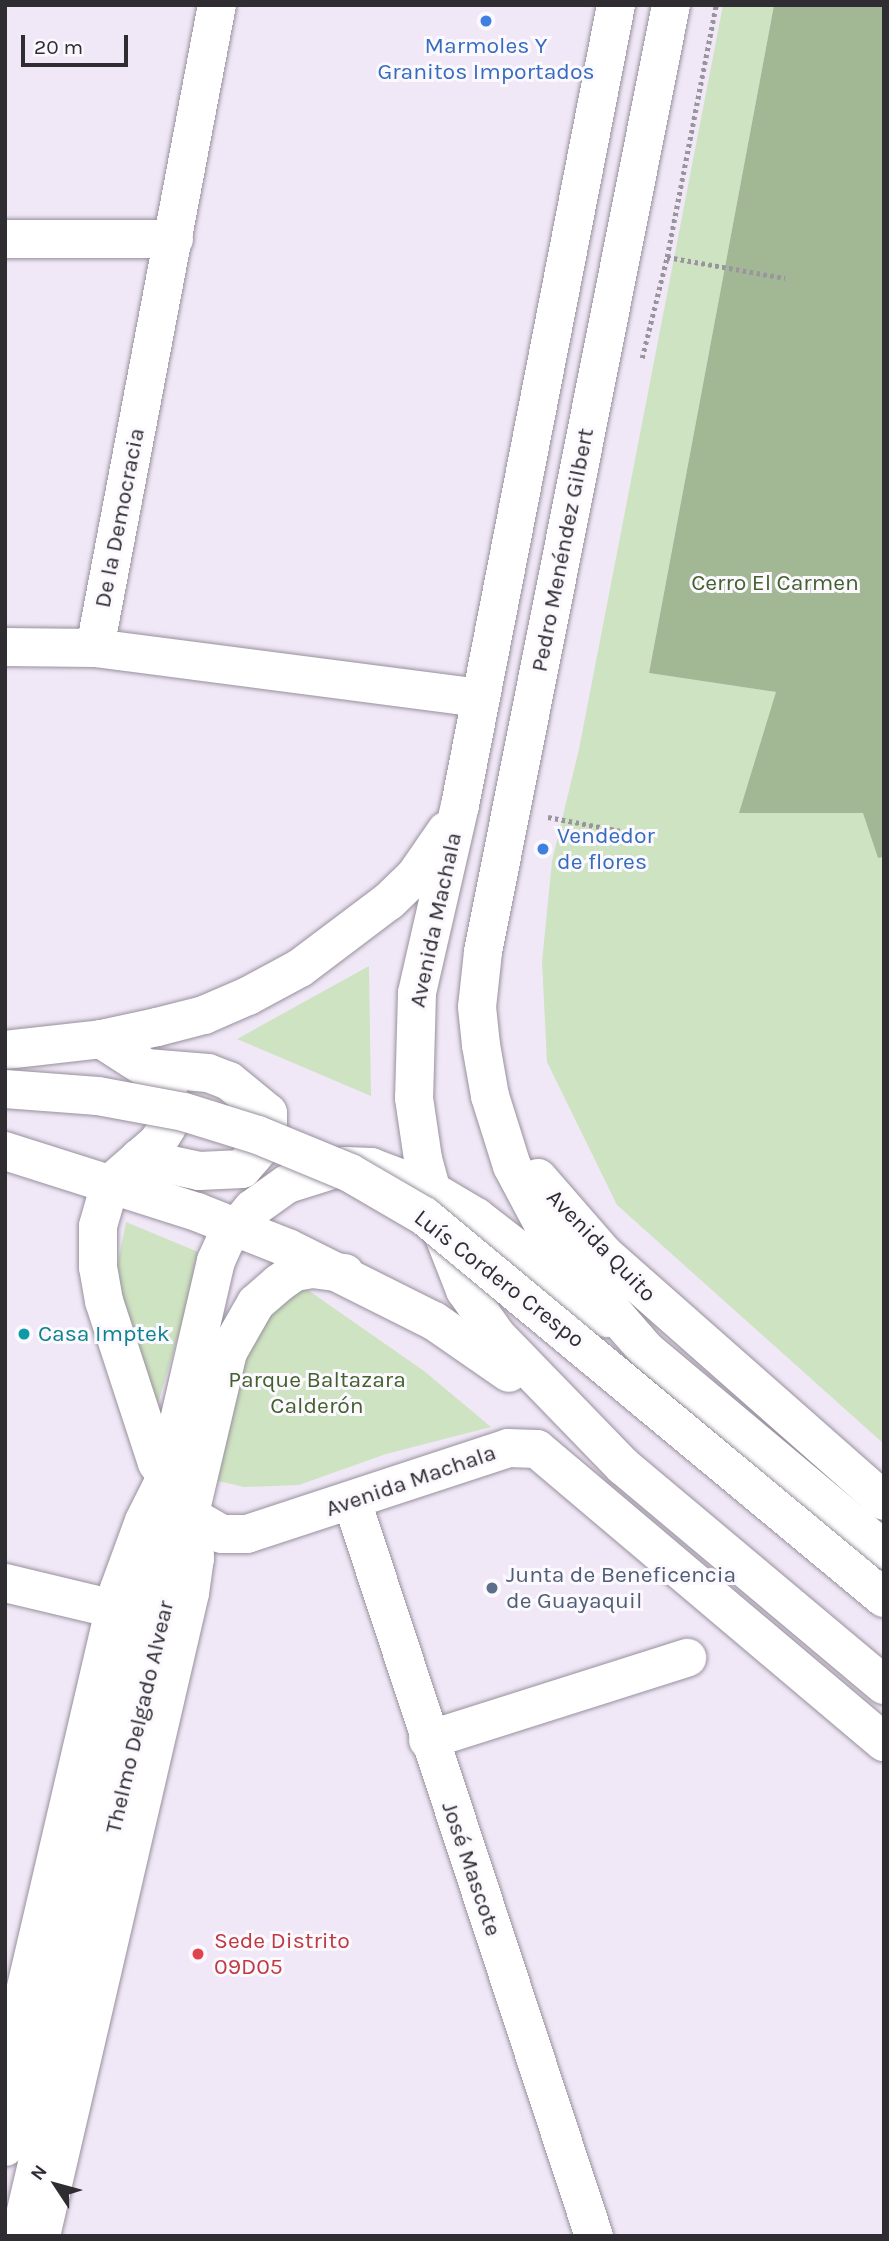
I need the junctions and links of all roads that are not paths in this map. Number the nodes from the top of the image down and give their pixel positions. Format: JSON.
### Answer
{"nodes":[{"id":1,"x":217,"y":5,"type":"edge"},
{"id":2,"x":616,"y":5,"type":"edge"},
{"id":3,"x":671,"y":5,"type":"edge"},
{"id":4,"x":5,"y":239,"type":"edge"},
{"id":5,"x":174,"y":239,"type":"junction"},
{"id":6,"x":5,"y":647,"type":"edge"},
{"id":7,"x":95,"y":648,"type":"junction"},
{"id":8,"x":481,"y":698,"type":"junction"},
{"id":9,"x":460,"y":805,"type":"junction"},
{"id":10,"x":100,"y":1039,"type":"junction"},
{"id":11,"x":5,"y":1050,"type":"edge"},
{"id":12,"x":146,"y":1068,"type":"junction"},
{"id":13,"x":5,"y":1089,"type":"edge"},
{"id":14,"x":490,"y":1096,"type":"junction"},
{"id":15,"x":5,"y":1151,"type":"edge"},
{"id":16,"x":139,"y":1158,"type":"junction"},
{"id":17,"x":110,"y":1184,"type":"junction"},
{"id":18,"x":429,"y":1189,"type":"junction"},
{"id":19,"x":235,"y":1227,"type":"junction"},
{"id":20,"x":345,"y":1273,"type":"junction"},
{"id":21,"x":646,"y":1350,"type":"junction"},
{"id":22,"x":623,"y":1466,"type":"junction"},
{"id":23,"x":165,"y":1479,"type":"junction"},
{"id":24,"x":884,"y":1501,"type":"edge"},
{"id":25,"x":352,"y":1502,"type":"junction"},
{"id":26,"x":191,"y":1515,"type":"junction"},
{"id":27,"x":884,"y":1550,"type":"edge"},
{"id":28,"x":5,"y":1583,"type":"edge"},
{"id":29,"x":884,"y":1598,"type":"edge"},
{"id":30,"x":114,"y":1609,"type":"junction"},
{"id":31,"x":687,"y":1658,"type":"dead end"},
{"id":32,"x":884,"y":1685,"type":"edge"},
{"id":33,"x":428,"y":1740,"type":"junction"},
{"id":34,"x":884,"y":1742,"type":"edge"},
{"id":35,"x":5,"y":2077,"type":"edge"},
{"id":36,"x":5,"y":2147,"type":"edge"},
{"id":37,"x":20,"y":2236,"type":"edge"},
{"id":38,"x":41,"y":2236,"type":"edge"},
{"id":39,"x":594,"y":2236,"type":"edge"}],
"edges":[{"from":1,"to":5,"type":"main road","name":"De la Democracia"},
{"from":2,"to":8,"type":"main road"},
{"from":3,"to":14,"type":"main road","name":"Pedro Menéndez Gilbert"},
{"from":4,"to":5,"type":"main road"},
{"from":5,"to":7,"type":"main road","name":"De la Democracia"},
{"from":6,"to":7,"type":"main road"},
{"from":7,"to":8,"type":"main road"},
{"from":8,"to":9,"type":"main road"},
{"from":9,"to":10,"type":"main road"},
{"from":9,"to":18,"type":"main road","name":"Avenida Machala"},
{"from":10,"to":11,"type":"main road"},
{"from":10,"to":12,"type":"main road"},
{"from":12,"to":16,"type":"main road"},
{"from":12,"to":16,"type":"main road"},
{"from":13,"to":29,"type":"main road","name":"Luís Cordero Crespo","bridge":true},
{"from":14,"to":21,"type":"main road","name":"Avenida Quito"},
{"from":14,"to":24,"type":"main road","name":"Avenida Quito"},
{"from":15,"to":17,"type":"main road"},
{"from":16,"to":17,"type":"main road"},
{"from":17,"to":19,"type":"main road"},
{"from":17,"to":23,"type":"main road","name":"Avenida Machala"},
{"from":18,"to":19,"type":"main road","name":"Thelmo Delgado Alvear"},
{"from":18,"to":21,"type":"main road","name":"Thelmo Delgado Alvear"},
{"from":18,"to":22,"type":"main road","name":"Avenida Machala"},
{"from":19,"to":20,"type":"main road"},
{"from":19,"to":23,"type":"main road","name":"Thelmo Delgado Alvear"},
{"from":20,"to":22,"type":"main road"},
{"from":20,"to":26,"type":"main road","name":"Thelmo Delgado Alvear"},
{"from":21,"to":27,"type":"main road","name":"Avenida Quito"},
{"from":22,"to":32,"type":"main road","name":"Avenida Machala"},
{"from":23,"to":26,"type":"main road","name":"Avenida Machala"},
{"from":23,"to":30,"type":"main road","name":"Thelmo Delgado Alvear"},
{"from":23,"to":36,"type":"main road","name":"Thelmo Delgado Alvear"},
{"from":25,"to":26,"type":"main road","name":"Avenida Machala"},
{"from":25,"to":33,"type":"main road","name":"José Mascote"},
{"from":25,"to":34,"type":"main road","name":"Avenida Machala"},
{"from":26,"to":37,"type":"main road","name":"Thelmo Delgado Alvear"},
{"from":26,"to":38,"type":"main road","name":"Thelmo Delgado Alvear"},
{"from":28,"to":30,"type":"main road"},
{"from":30,"to":35,"type":"main road","name":"Thelmo Delgado Alvear"},
{"from":31,"to":33,"type":"main road"},
{"from":33,"to":39,"type":"main road","name":"José Mascote"}]}
